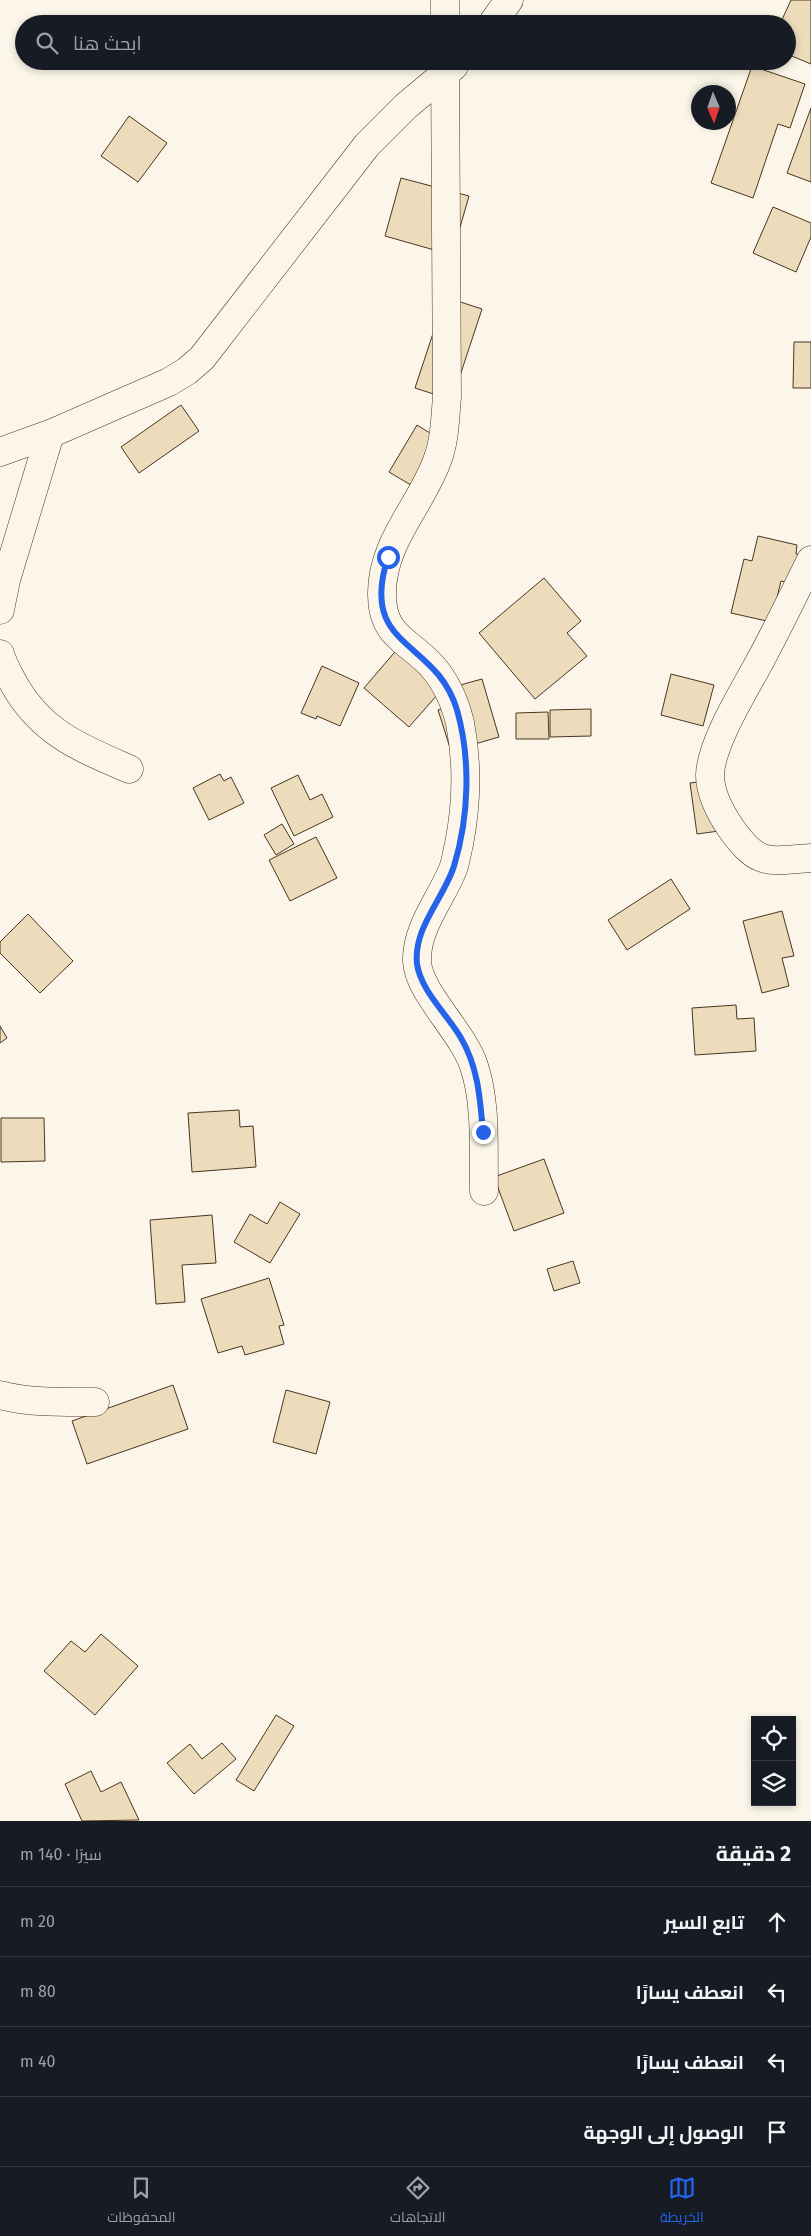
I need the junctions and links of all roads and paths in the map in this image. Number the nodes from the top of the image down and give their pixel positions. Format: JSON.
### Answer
{"nodes":[{"id":1,"x":445,"y":0,"type":"edge"},
{"id":2,"x":509,"y":0,"type":"edge"},
{"id":3,"x":445,"y":15,"type":"edge"},
{"id":4,"x":498,"y":15,"type":"edge"},
{"id":5,"x":445,"y":70,"type":"edge"},
{"id":6,"x":450,"y":70,"type":"edge"},
{"id":7,"x":50,"y":434,"type":"junction"},
{"id":8,"x":0,"y":452,"type":"edge"},
{"id":9,"x":811,"y":560,"type":"edge"},
{"id":10,"x":0,"y":610,"type":"edge"},
{"id":11,"x":0,"y":654,"type":"edge"},
{"id":12,"x":129,"y":769,"type":"dead end"},
{"id":13,"x":811,"y":858,"type":"edge"},
{"id":14,"x":484,"y":1191,"type":"dead end"},
{"id":15,"x":0,"y":1395,"type":"edge"},
{"id":16,"x":95,"y":1402,"type":"dead end"}],
"edges":[{"from":1,"to":3,"type":"street"},
{"from":2,"to":4,"type":"street"},
{"from":5,"to":7,"type":"street"},
{"from":6,"to":14,"type":"street"},
{"from":7,"to":8,"type":"street"},
{"from":7,"to":10,"type":"street"},
{"from":9,"to":13,"type":"street"},
{"from":11,"to":12,"type":"street"},
{"from":15,"to":16,"type":"street"}]}
